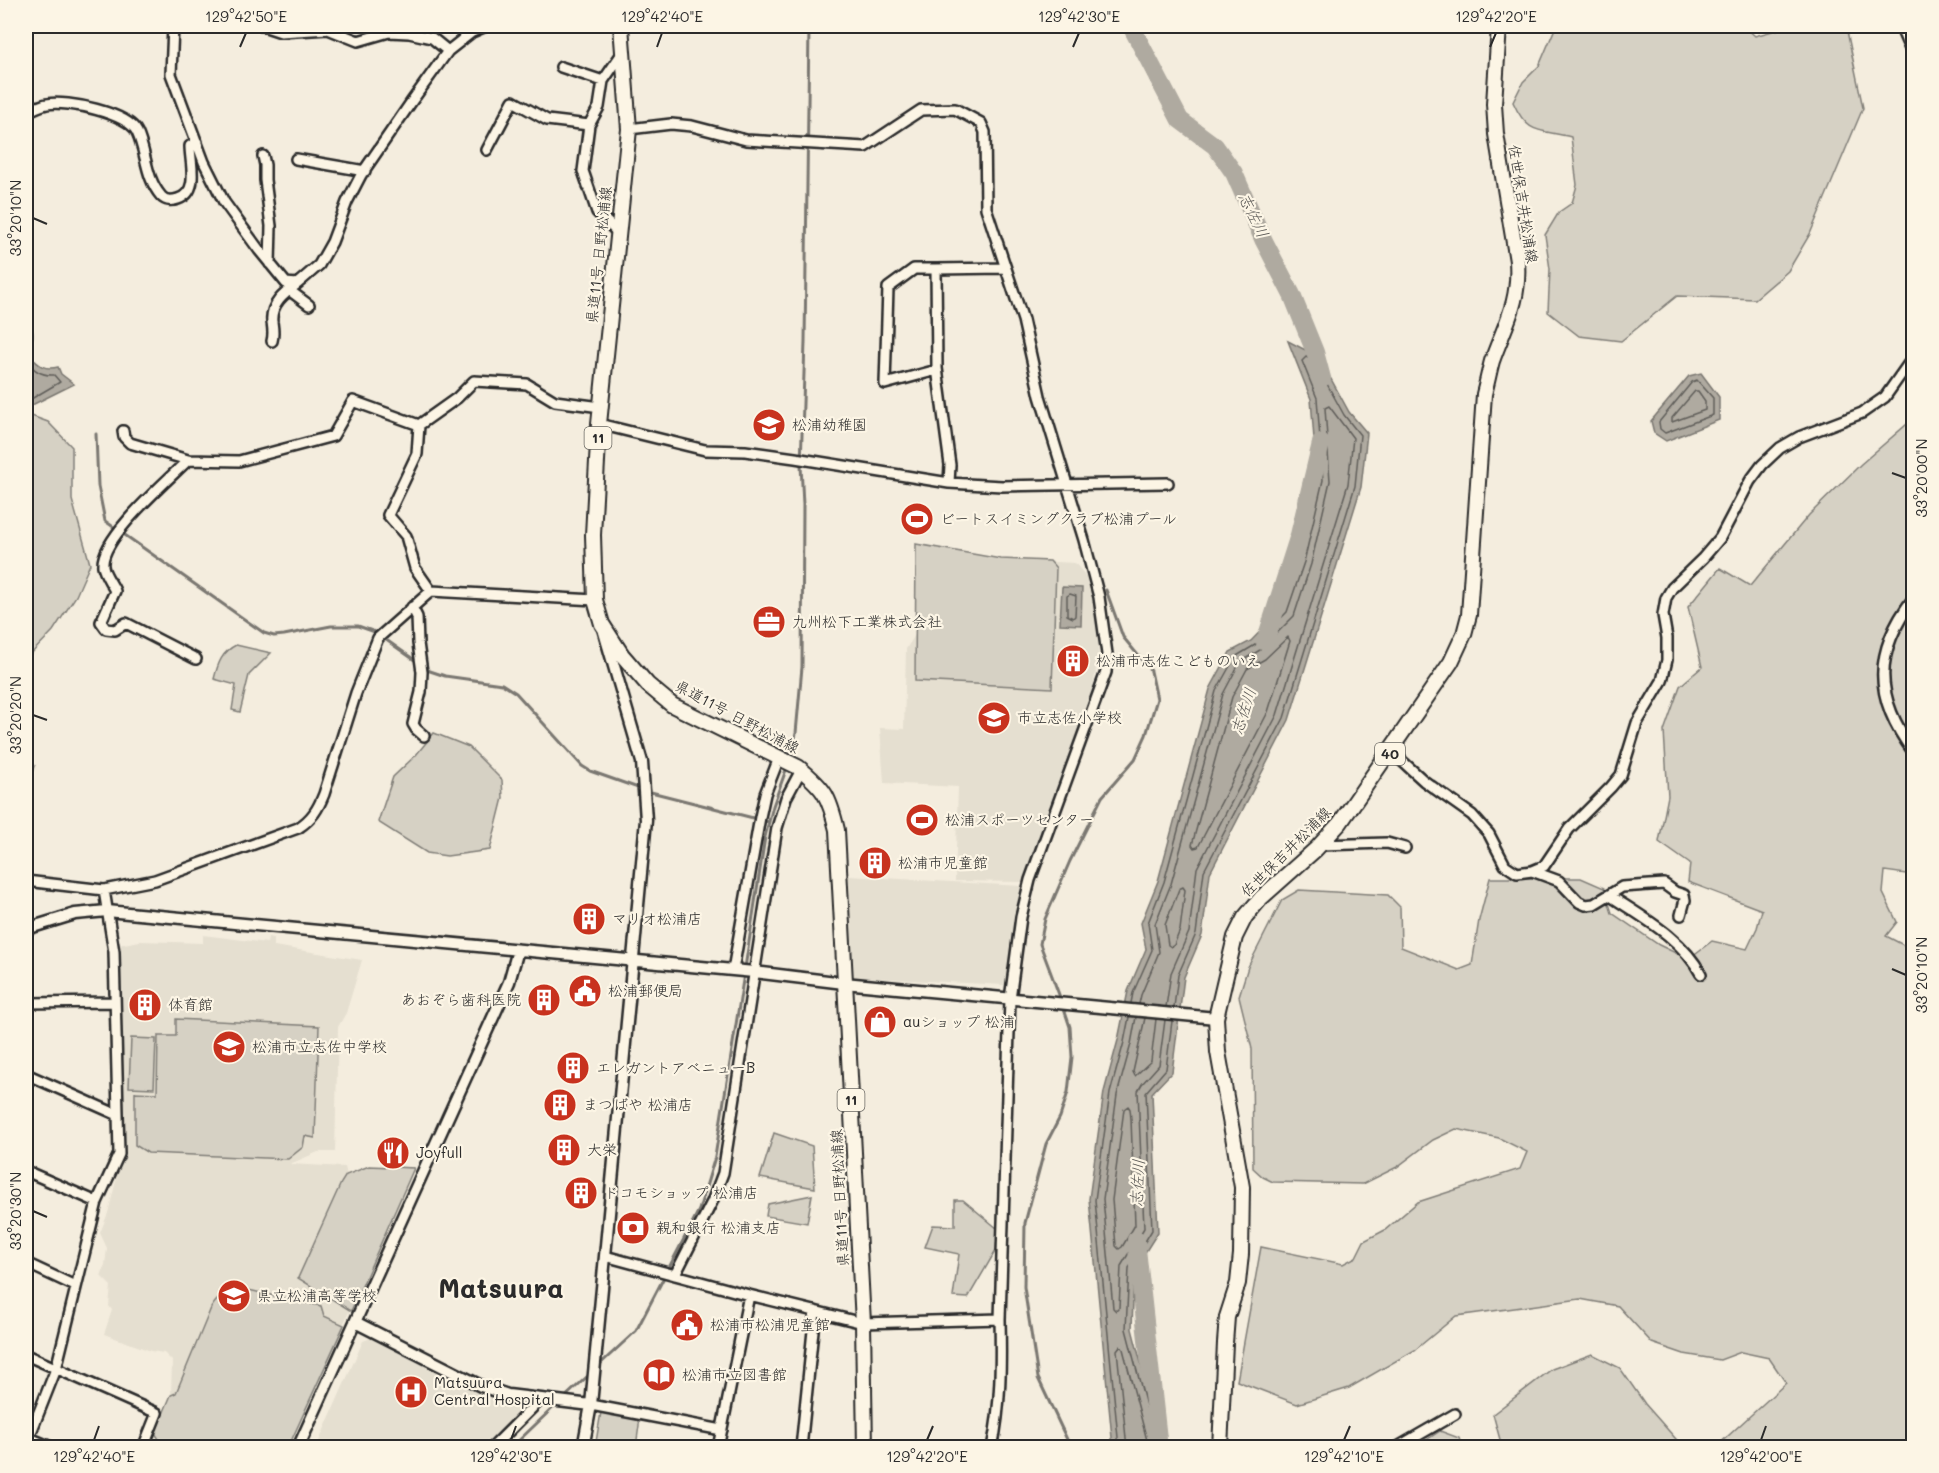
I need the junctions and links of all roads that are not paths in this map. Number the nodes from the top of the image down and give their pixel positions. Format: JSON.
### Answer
{"nodes":[{"id":1,"x":173,"y":26,"type":"edge"},
{"id":2,"x":262,"y":26,"type":"edge"},
{"id":3,"x":486,"y":26,"type":"edge"},
{"id":4,"x":621,"y":26,"type":"edge"},
{"id":5,"x":1499,"y":26,"type":"edge"},
{"id":6,"x":1900,"y":26,"type":"edge"},
{"id":7,"x":448,"y":51,"type":"junction"},
{"id":8,"x":623,"y":51,"type":"junction"},
{"id":9,"x":1914,"y":58,"type":"edge"},
{"id":10,"x":561,"y":67,"type":"dead end"},
{"id":11,"x":603,"y":81,"type":"junction"},
{"id":12,"x":26,"y":112,"type":"edge"},
{"id":13,"x":589,"y":126,"type":"junction"},
{"id":14,"x":629,"y":129,"type":"junction"},
{"id":15,"x":197,"y":142,"type":"junction"},
{"id":16,"x":487,"y":150,"type":"dead end"},
{"id":17,"x":262,"y":156,"type":"dead end"},
{"id":18,"x":296,"y":159,"type":"dead end"},
{"id":19,"x":365,"y":171,"type":"junction"},
{"id":20,"x":618,"y":233,"type":"junction"},
{"id":21,"x":270,"y":264,"type":"junction"},
{"id":22,"x":1004,"y":268,"type":"junction"},
{"id":23,"x":936,"y":269,"type":"junction"},
{"id":24,"x":297,"y":284,"type":"junction"},
{"id":25,"x":289,"y":290,"type":"junction"},
{"id":26,"x":309,"y":305,"type":"dead end"},
{"id":27,"x":273,"y":341,"type":"dead end"},
{"id":28,"x":1914,"y":356,"type":"edge"},
{"id":29,"x":937,"y":370,"type":"junction"},
{"id":30,"x":601,"y":407,"type":"junction"},
{"id":31,"x":598,"y":424,"type":"junction"},
{"id":32,"x":419,"y":425,"type":"junction"},
{"id":33,"x":123,"y":431,"type":"dead end"},
{"id":34,"x":188,"y":460,"type":"junction"},
{"id":35,"x":949,"y":483,"type":"junction"},
{"id":36,"x":1168,"y":483,"type":"dead end"},
{"id":37,"x":1065,"y":484,"type":"junction"},
{"id":38,"x":431,"y":591,"type":"junction"},
{"id":39,"x":1914,"y":598,"type":"edge"},
{"id":40,"x":595,"y":600,"type":"junction"},
{"id":41,"x":412,"y":607,"type":"junction"},
{"id":42,"x":602,"y":624,"type":"junction"},
{"id":43,"x":196,"y":659,"type":"dead end"},
{"id":44,"x":424,"y":736,"type":"dead end"},
{"id":45,"x":1391,"y":751,"type":"junction"},
{"id":46,"x":1914,"y":752,"type":"edge"},
{"id":47,"x":779,"y":758,"type":"junction"},
{"id":48,"x":799,"y":769,"type":"junction"},
{"id":49,"x":1320,"y":845,"type":"junction"},
{"id":50,"x":1405,"y":848,"type":"dead end"},
{"id":51,"x":1532,"y":871,"type":"junction"},
{"id":52,"x":26,"y":881,"type":"edge"},
{"id":53,"x":104,"y":890,"type":"junction"},
{"id":54,"x":1609,"y":895,"type":"junction"},
{"id":55,"x":107,"y":911,"type":"junction"},
{"id":56,"x":1681,"y":915,"type":"dead end"},
{"id":57,"x":26,"y":929,"type":"edge"},
{"id":58,"x":518,"y":950,"type":"junction"},
{"id":59,"x":633,"y":961,"type":"junction"},
{"id":60,"x":735,"y":970,"type":"junction"},
{"id":61,"x":752,"y":972,"type":"junction"},
{"id":62,"x":1701,"y":974,"type":"dead end"},
{"id":63,"x":844,"y":983,"type":"junction"},
{"id":64,"x":1010,"y":999,"type":"junction"},
{"id":65,"x":116,"y":1002,"type":"junction"},
{"id":66,"x":26,"y":1005,"type":"edge"},
{"id":67,"x":1216,"y":1018,"type":"junction"},
{"id":68,"x":26,"y":1074,"type":"edge"},
{"id":69,"x":118,"y":1115,"type":"junction"},
{"id":70,"x":26,"y":1171,"type":"edge"},
{"id":71,"x":96,"y":1202,"type":"junction"},
{"id":72,"x":605,"y":1256,"type":"junction"},
{"id":73,"x":26,"y":1263,"type":"edge"},
{"id":74,"x":678,"y":1276,"type":"junction"},
{"id":75,"x":75,"y":1286,"type":"junction"},
{"id":76,"x":749,"y":1295,"type":"junction"},
{"id":77,"x":815,"y":1311,"type":"junction"},
{"id":78,"x":1000,"y":1319,"type":"junction"},
{"id":79,"x":355,"y":1322,"type":"junction"},
{"id":80,"x":863,"y":1323,"type":"junction"},
{"id":81,"x":26,"y":1355,"type":"edge"},
{"id":82,"x":56,"y":1369,"type":"junction"},
{"id":83,"x":541,"y":1399,"type":"junction"},
{"id":84,"x":591,"y":1405,"type":"junction"},
{"id":85,"x":1455,"y":1414,"type":"dead end"},
{"id":86,"x":722,"y":1430,"type":"junction"},
{"id":87,"x":26,"y":1440,"type":"edge"},
{"id":88,"x":52,"y":1448,"type":"edge"},
{"id":89,"x":143,"y":1448,"type":"edge"},
{"id":90,"x":298,"y":1448,"type":"edge"},
{"id":91,"x":492,"y":1448,"type":"edge"},
{"id":92,"x":583,"y":1448,"type":"edge"},
{"id":93,"x":718,"y":1448,"type":"edge"},
{"id":94,"x":801,"y":1448,"type":"edge"},
{"id":95,"x":865,"y":1448,"type":"edge"},
{"id":96,"x":992,"y":1448,"type":"edge"},
{"id":97,"x":1220,"y":1448,"type":"edge"},
{"id":98,"x":1396,"y":1448,"type":"edge"}],
"edges":[{"from":1,"to":15,"type":"street"},
{"from":2,"to":7,"type":"street"},
{"from":3,"to":7,"type":"street"},
{"from":4,"to":8,"type":"main road","name":"県道11号 日野松浦線","number":"11"},
{"from":5,"to":45,"type":"main road","name":"佐世保吉井松浦線","number":"40"},
{"from":6,"to":9,"type":"street"},
{"from":7,"to":19,"type":"street"},
{"from":8,"to":11,"type":"street"},
{"from":8,"to":14,"type":"main road","name":"県道11号 日野松浦線","number":"11"},
{"from":10,"to":11,"type":"street"},
{"from":11,"to":13,"type":"street"},
{"from":12,"to":15,"type":"street"},
{"from":13,"to":16,"type":"street"},
{"from":13,"to":20,"type":"street"},
{"from":14,"to":20,"type":"main road","name":"県道11号 日野松浦線","number":"11"},
{"from":14,"to":22,"type":"street"},
{"from":15,"to":21,"type":"street"},
{"from":17,"to":21,"type":"street"},
{"from":18,"to":19,"type":"street"},
{"from":19,"to":24,"type":"street"},
{"from":20,"to":30,"type":"main road","name":"県道11号 日野松浦線","number":"11"},
{"from":21,"to":24,"type":"street"},
{"from":22,"to":23,"type":"street"},
{"from":22,"to":37,"type":"street"},
{"from":23,"to":29,"type":"street"},
{"from":23,"to":29,"type":"street"},
{"from":24,"to":25,"type":"street"},
{"from":25,"to":26,"type":"street"},
{"from":25,"to":27,"type":"street"},
{"from":28,"to":51,"type":"street"},
{"from":29,"to":35,"type":"street"},
{"from":30,"to":31,"type":"main road","name":"県道11号 日野松浦線","number":"11"},
{"from":30,"to":32,"type":"street"},
{"from":31,"to":35,"type":"street"},
{"from":31,"to":40,"type":"main road","name":"県道11号 日野松浦線","number":"11"},
{"from":32,"to":34,"type":"street"},
{"from":32,"to":38,"type":"street"},
{"from":33,"to":34,"type":"street"},
{"from":34,"to":43,"type":"street"},
{"from":35,"to":37,"type":"street"},
{"from":36,"to":37,"type":"street"},
{"from":37,"to":64,"type":"street"},
{"from":38,"to":40,"type":"street"},
{"from":38,"to":41,"type":"street"},
{"from":39,"to":46,"type":"street"},
{"from":40,"to":42,"type":"main road","name":"県道11号 日野松浦線","number":"11"},
{"from":41,"to":44,"type":"street"},
{"from":41,"to":53,"type":"street"},
{"from":42,"to":47,"type":"main road","name":"県道11号 日野松浦線","number":"11"},
{"from":42,"to":59,"type":"street"},
{"from":45,"to":49,"type":"main road","name":"佐世保吉井松浦線","number":"40"},
{"from":45,"to":51,"type":"street"},
{"from":47,"to":48,"type":"main road","name":"県道11号 日野松浦線","number":"11"},
{"from":47,"to":60,"type":"street"},
{"from":48,"to":61,"type":"street"},
{"from":48,"to":63,"type":"main road","name":"県道11号 日野松浦線","number":"11"},
{"from":49,"to":50,"type":"street"},
{"from":49,"to":67,"type":"main road","name":"佐世保吉井松浦線","number":"40"},
{"from":51,"to":54,"type":"street"},
{"from":52,"to":53,"type":"street"},
{"from":53,"to":55,"type":"street"},
{"from":54,"to":56,"type":"street"},
{"from":54,"to":62,"type":"street"},
{"from":55,"to":57,"type":"street"},
{"from":55,"to":58,"type":"street"},
{"from":55,"to":65,"type":"street"},
{"from":58,"to":59,"type":"street"},
{"from":58,"to":79,"type":"street"},
{"from":59,"to":60,"type":"street"},
{"from":59,"to":72,"type":"street"},
{"from":60,"to":61,"type":"street"},
{"from":61,"to":63,"type":"street"},
{"from":61,"to":74,"type":"street"},
{"from":63,"to":64,"type":"street"},
{"from":63,"to":80,"type":"main road","name":"県道11号 日野松浦線","number":"11"},
{"from":64,"to":67,"type":"street"},
{"from":64,"to":78,"type":"street"},
{"from":65,"to":66,"type":"street"},
{"from":65,"to":69,"type":"street"},
{"from":67,"to":97,"type":"main road","name":"佐世保吉井松浦線","number":"40"},
{"from":68,"to":69,"type":"street"},
{"from":69,"to":71,"type":"street"},
{"from":70,"to":71,"type":"street"},
{"from":71,"to":75,"type":"street"},
{"from":72,"to":74,"type":"street"},
{"from":72,"to":84,"type":"street"},
{"from":73,"to":75,"type":"street"},
{"from":74,"to":76,"type":"street"},
{"from":75,"to":82,"type":"street"},
{"from":76,"to":77,"type":"street"},
{"from":76,"to":86,"type":"street"},
{"from":77,"to":80,"type":"street"},
{"from":77,"to":94,"type":"street"},
{"from":78,"to":80,"type":"street"},
{"from":78,"to":96,"type":"street"},
{"from":79,"to":83,"type":"street"},
{"from":79,"to":90,"type":"street"},
{"from":80,"to":95,"type":"main road","name":"県道11号 日野松浦線","number":"11"},
{"from":81,"to":82,"type":"street"},
{"from":82,"to":87,"type":"street"},
{"from":82,"to":89,"type":"street"},
{"from":83,"to":84,"type":"street"},
{"from":83,"to":91,"type":"street"},
{"from":84,"to":86,"type":"street"},
{"from":84,"to":92,"type":"street"},
{"from":85,"to":98,"type":"street"},
{"from":86,"to":93,"type":"street"},
{"from":87,"to":88,"type":"street"}]}
